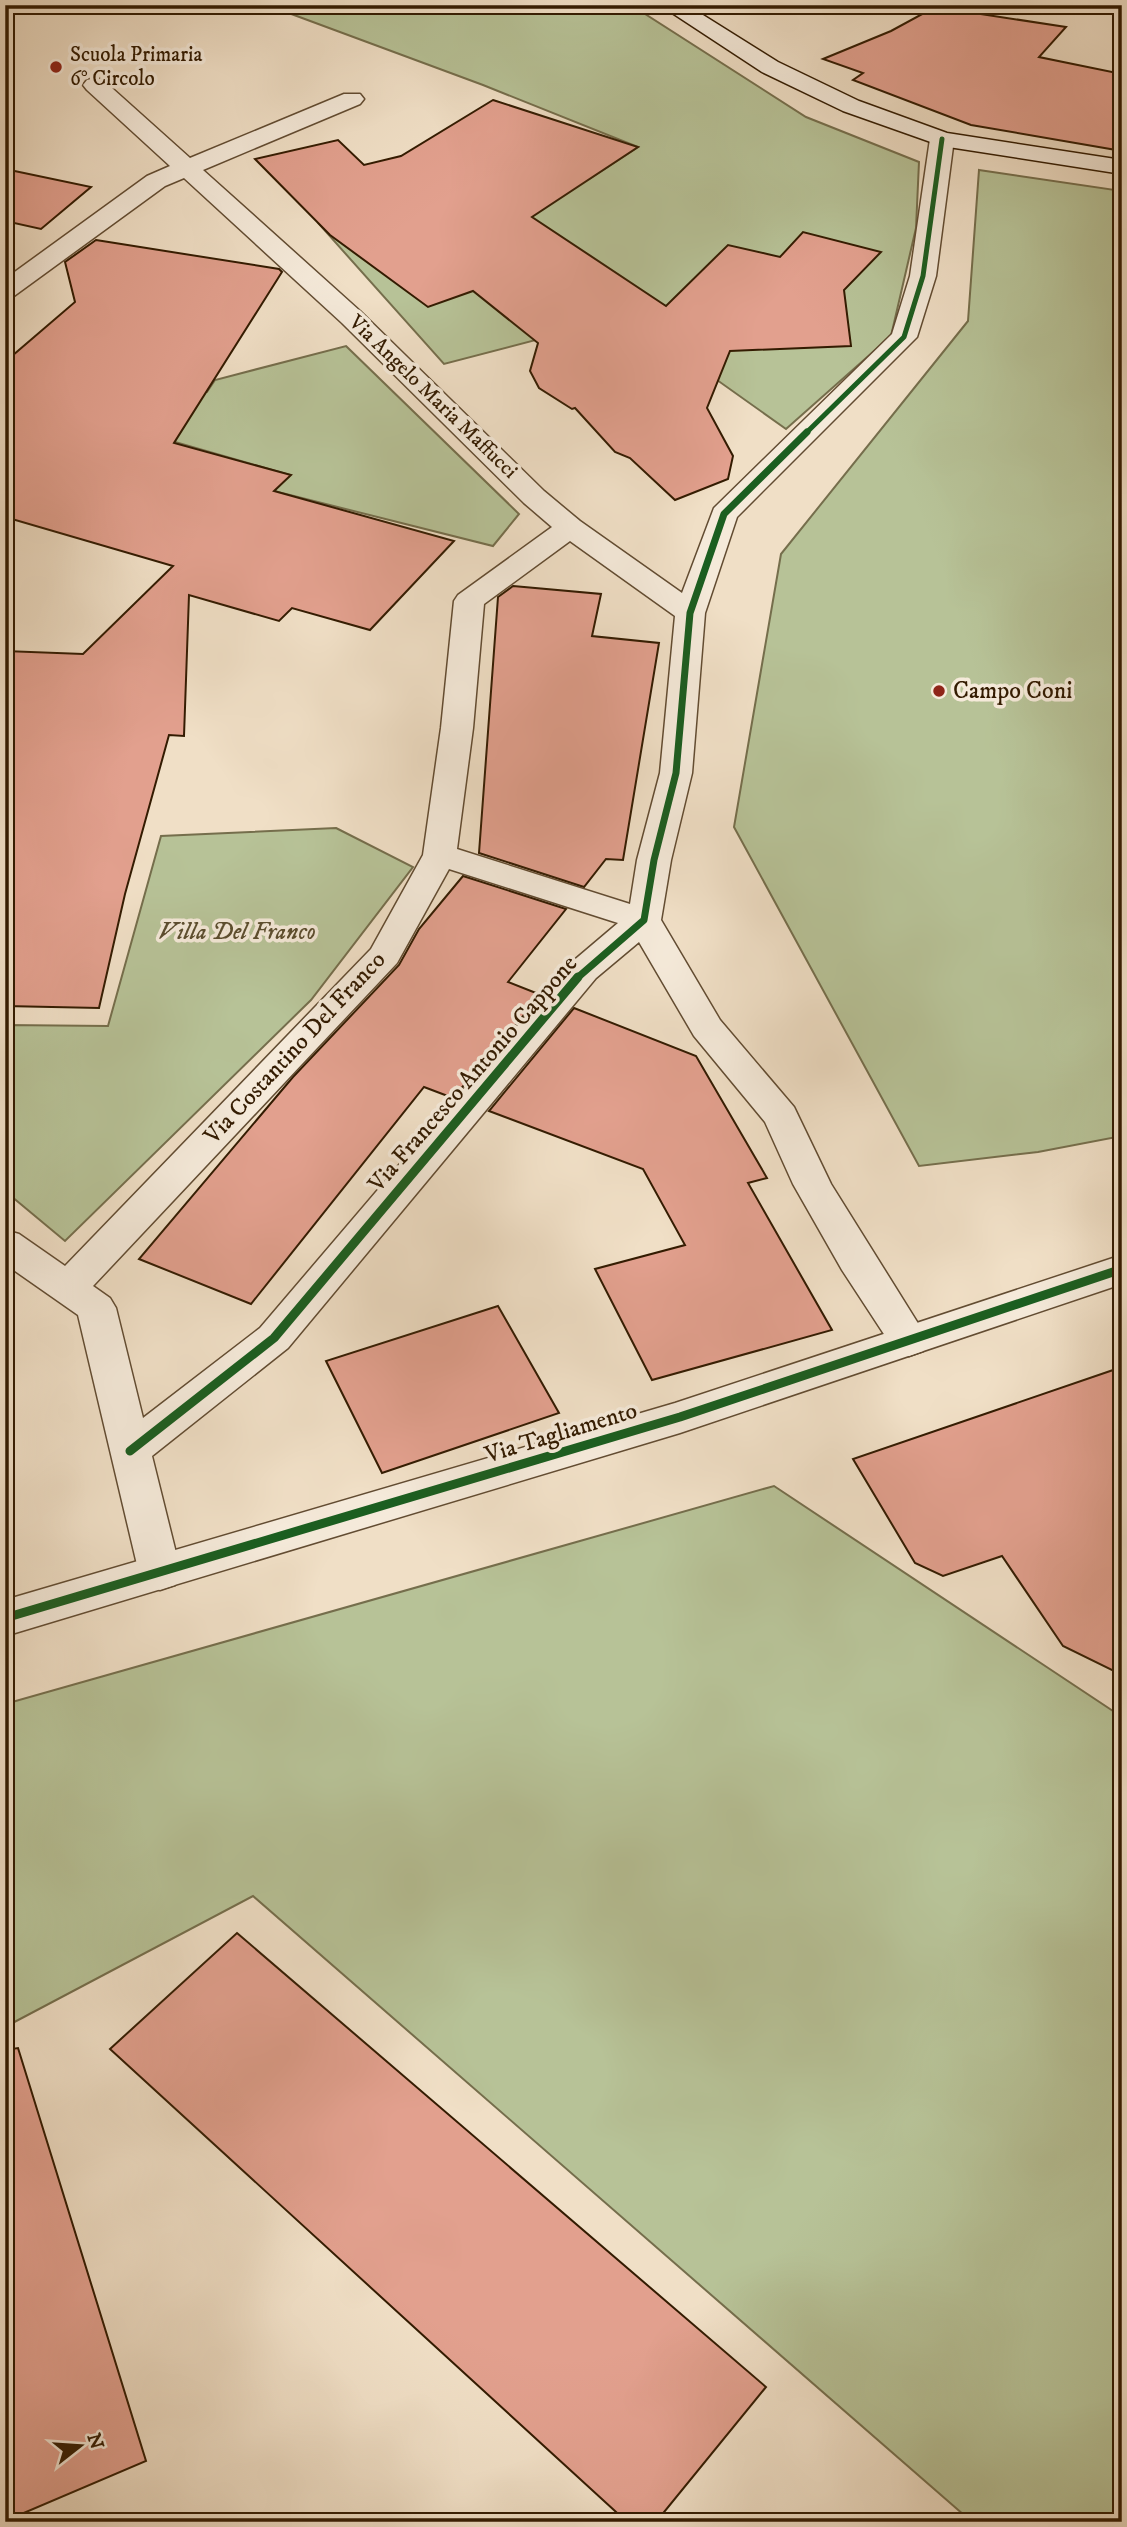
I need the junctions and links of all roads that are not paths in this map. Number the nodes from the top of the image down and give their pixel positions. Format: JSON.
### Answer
{"nodes":[{"id":1,"x":671,"y":5,"type":"edge"},
{"id":2,"x":95,"y":85,"type":"dead end"},
{"id":3,"x":352,"y":99,"type":"dead end"},
{"id":4,"x":942,"y":139,"type":"junction"},
{"id":5,"x":1122,"y":167,"type":"edge"},
{"id":6,"x":188,"y":168,"type":"junction"},
{"id":7,"x":5,"y":291,"type":"edge"},
{"id":8,"x":570,"y":527,"type":"junction"},
{"id":9,"x":690,"y":613,"type":"junction"},
{"id":10,"x":440,"y":855,"type":"junction"},
{"id":11,"x":644,"y":920,"type":"junction"},
{"id":12,"x":5,"y":1244,"type":"edge"},
{"id":13,"x":1122,"y":1269,"type":"edge"},
{"id":14,"x":68,"y":1287,"type":"junction"},
{"id":15,"x":909,"y":1341,"type":"junction"},
{"id":16,"x":130,"y":1451,"type":"junction"},
{"id":17,"x":160,"y":1573,"type":"junction"},
{"id":18,"x":5,"y":1618,"type":"edge"}],
"edges":[{"from":1,"to":4,"type":"street"},
{"from":2,"to":6,"type":"street","name":"Via Angelo Maria Maffucci"},
{"from":3,"to":6,"type":"street"},
{"from":4,"to":5,"type":"street"},
{"from":4,"to":9,"type":"street"},
{"from":6,"to":7,"type":"street"},
{"from":6,"to":8,"type":"street","name":"Via Angelo Maria Maffucci"},
{"from":8,"to":9,"type":"street","name":"Via Angelo Maria Maffucci"},
{"from":8,"to":10,"type":"street","name":"Via Costantino Del Franco"},
{"from":9,"to":11,"type":"street"},
{"from":10,"to":11,"type":"street"},
{"from":10,"to":14,"type":"street","name":"Via Costantino Del Franco"},
{"from":11,"to":15,"type":"street"},
{"from":11,"to":16,"type":"street","name":"Via Francesco Antonio Cappone"},
{"from":12,"to":14,"type":"street"},
{"from":13,"to":15,"type":"street","name":"Via Tagliamento"},
{"from":14,"to":16,"type":"street"},
{"from":15,"to":17,"type":"street","name":"Via Tagliamento"},
{"from":16,"to":17,"type":"street"},
{"from":17,"to":18,"type":"street","name":"Via Tagliamento"}]}
